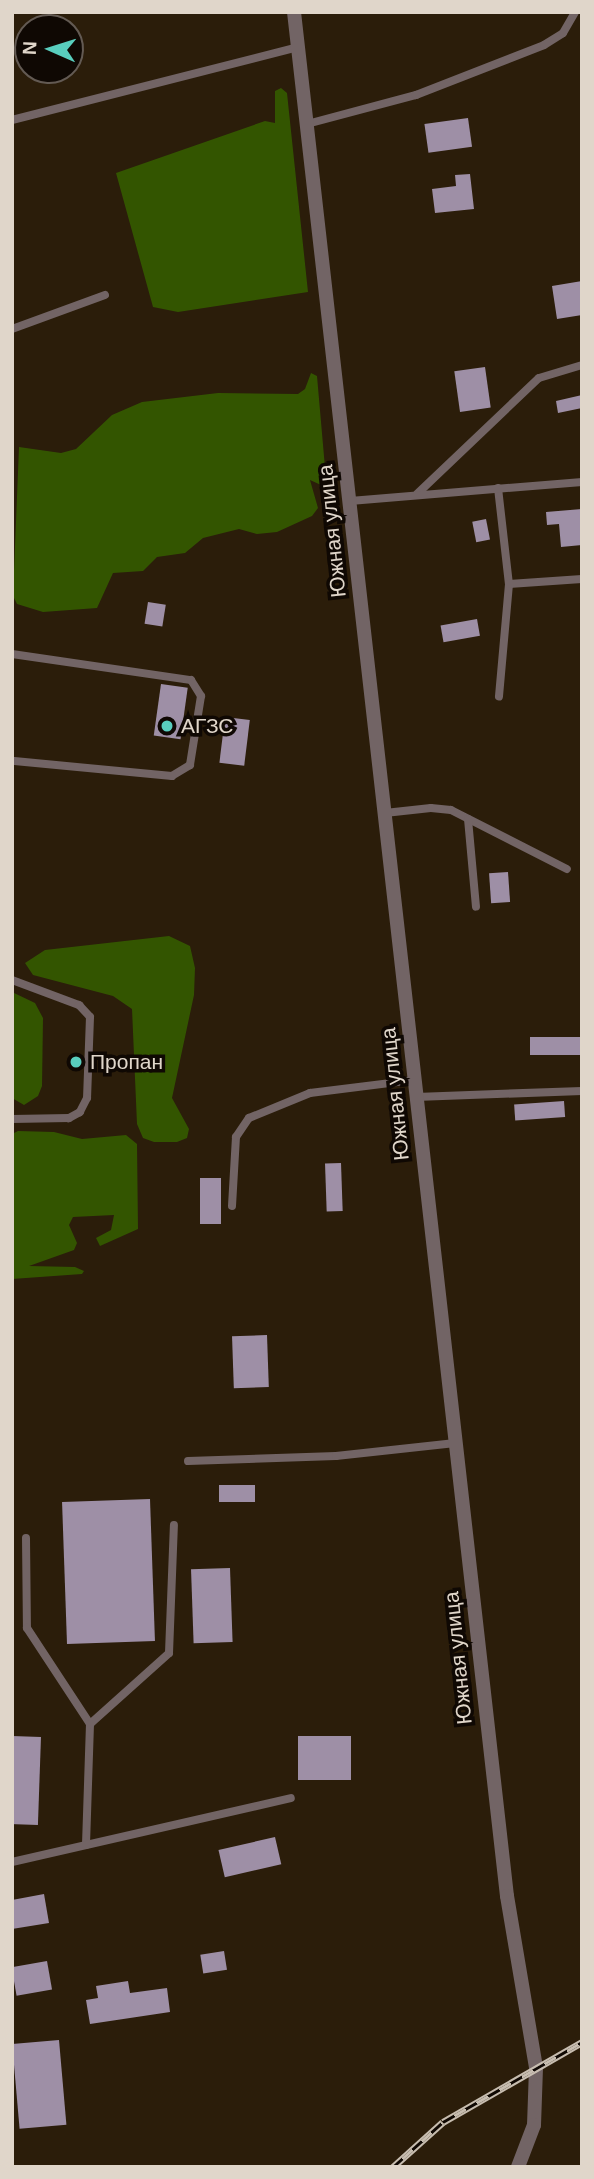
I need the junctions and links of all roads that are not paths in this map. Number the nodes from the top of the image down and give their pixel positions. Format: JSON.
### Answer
{"nodes":[{"id":1,"x":294,"y":12,"type":"edge"},
{"id":2,"x":575,"y":12,"type":"edge"},
{"id":3,"x":298,"y":47,"type":"junction"},
{"id":4,"x":12,"y":120,"type":"edge"},
{"id":5,"x":307,"y":124,"type":"junction"},
{"id":6,"x":105,"y":295,"type":"dead end"},
{"id":7,"x":12,"y":329,"type":"edge"},
{"id":8,"x":582,"y":365,"type":"edge"},
{"id":9,"x":582,"y":482,"type":"edge"},
{"id":10,"x":498,"y":488,"type":"junction"},
{"id":11,"x":416,"y":494,"type":"junction"},
{"id":12,"x":350,"y":501,"type":"junction"},
{"id":13,"x":582,"y":579,"type":"edge"},
{"id":14,"x":509,"y":584,"type":"junction"},
{"id":15,"x":12,"y":654,"type":"edge"},
{"id":16,"x":499,"y":697,"type":"dead end"},
{"id":17,"x":12,"y":761,"type":"edge"},
{"id":18,"x":385,"y":813,"type":"junction"},
{"id":19,"x":468,"y":819,"type":"junction"},
{"id":20,"x":567,"y":869,"type":"dead end"},
{"id":21,"x":476,"y":907,"type":"dead end"},
{"id":22,"x":12,"y":980,"type":"edge"},
{"id":23,"x":415,"y":1080,"type":"junction"},
{"id":24,"x":582,"y":1091,"type":"edge"},
{"id":25,"x":416,"y":1097,"type":"junction"},
{"id":26,"x":12,"y":1119,"type":"edge"},
{"id":27,"x":232,"y":1206,"type":"dead end"},
{"id":28,"x":455,"y":1443,"type":"junction"},
{"id":29,"x":188,"y":1461,"type":"dead end"},
{"id":30,"x":174,"y":1525,"type":"dead end"},
{"id":31,"x":26,"y":1538,"type":"dead end"},
{"id":32,"x":90,"y":1724,"type":"junction"},
{"id":33,"x":291,"y":1798,"type":"dead end"},
{"id":34,"x":86,"y":1845,"type":"junction"},
{"id":35,"x":12,"y":1861,"type":"edge"},
{"id":36,"x":518,"y":2167,"type":"edge"}],
"edges":[{"from":1,"to":3,"type":"street","name":"Южная улица"},
{"from":2,"to":5,"type":"lane"},
{"from":3,"to":4,"type":"lane"},
{"from":3,"to":5,"type":"street","name":"Южная улица"},
{"from":5,"to":12,"type":"street","name":"Южная улица"},
{"from":6,"to":7,"type":"lane"},
{"from":8,"to":11,"type":"lane"},
{"from":9,"to":10,"type":"lane"},
{"from":10,"to":11,"type":"lane"},
{"from":10,"to":14,"type":"lane"},
{"from":11,"to":12,"type":"lane"},
{"from":12,"to":18,"type":"street","name":"Южная улица"},
{"from":13,"to":14,"type":"lane"},
{"from":14,"to":16,"type":"lane"},
{"from":15,"to":17,"type":"lane"},
{"from":18,"to":19,"type":"lane"},
{"from":18,"to":23,"type":"street","name":"Южная улица"},
{"from":19,"to":20,"type":"lane"},
{"from":19,"to":21,"type":"lane"},
{"from":22,"to":26,"type":"lane"},
{"from":23,"to":25,"type":"street","name":"Южная улица"},
{"from":23,"to":27,"type":"lane"},
{"from":24,"to":25,"type":"lane"},
{"from":25,"to":28,"type":"street","name":"Южная улица"},
{"from":28,"to":29,"type":"lane"},
{"from":28,"to":36,"type":"street","name":"Южная улица"},
{"from":30,"to":32,"type":"lane"},
{"from":31,"to":32,"type":"lane"},
{"from":32,"to":34,"type":"lane"},
{"from":33,"to":34,"type":"lane"},
{"from":34,"to":35,"type":"lane"}]}
